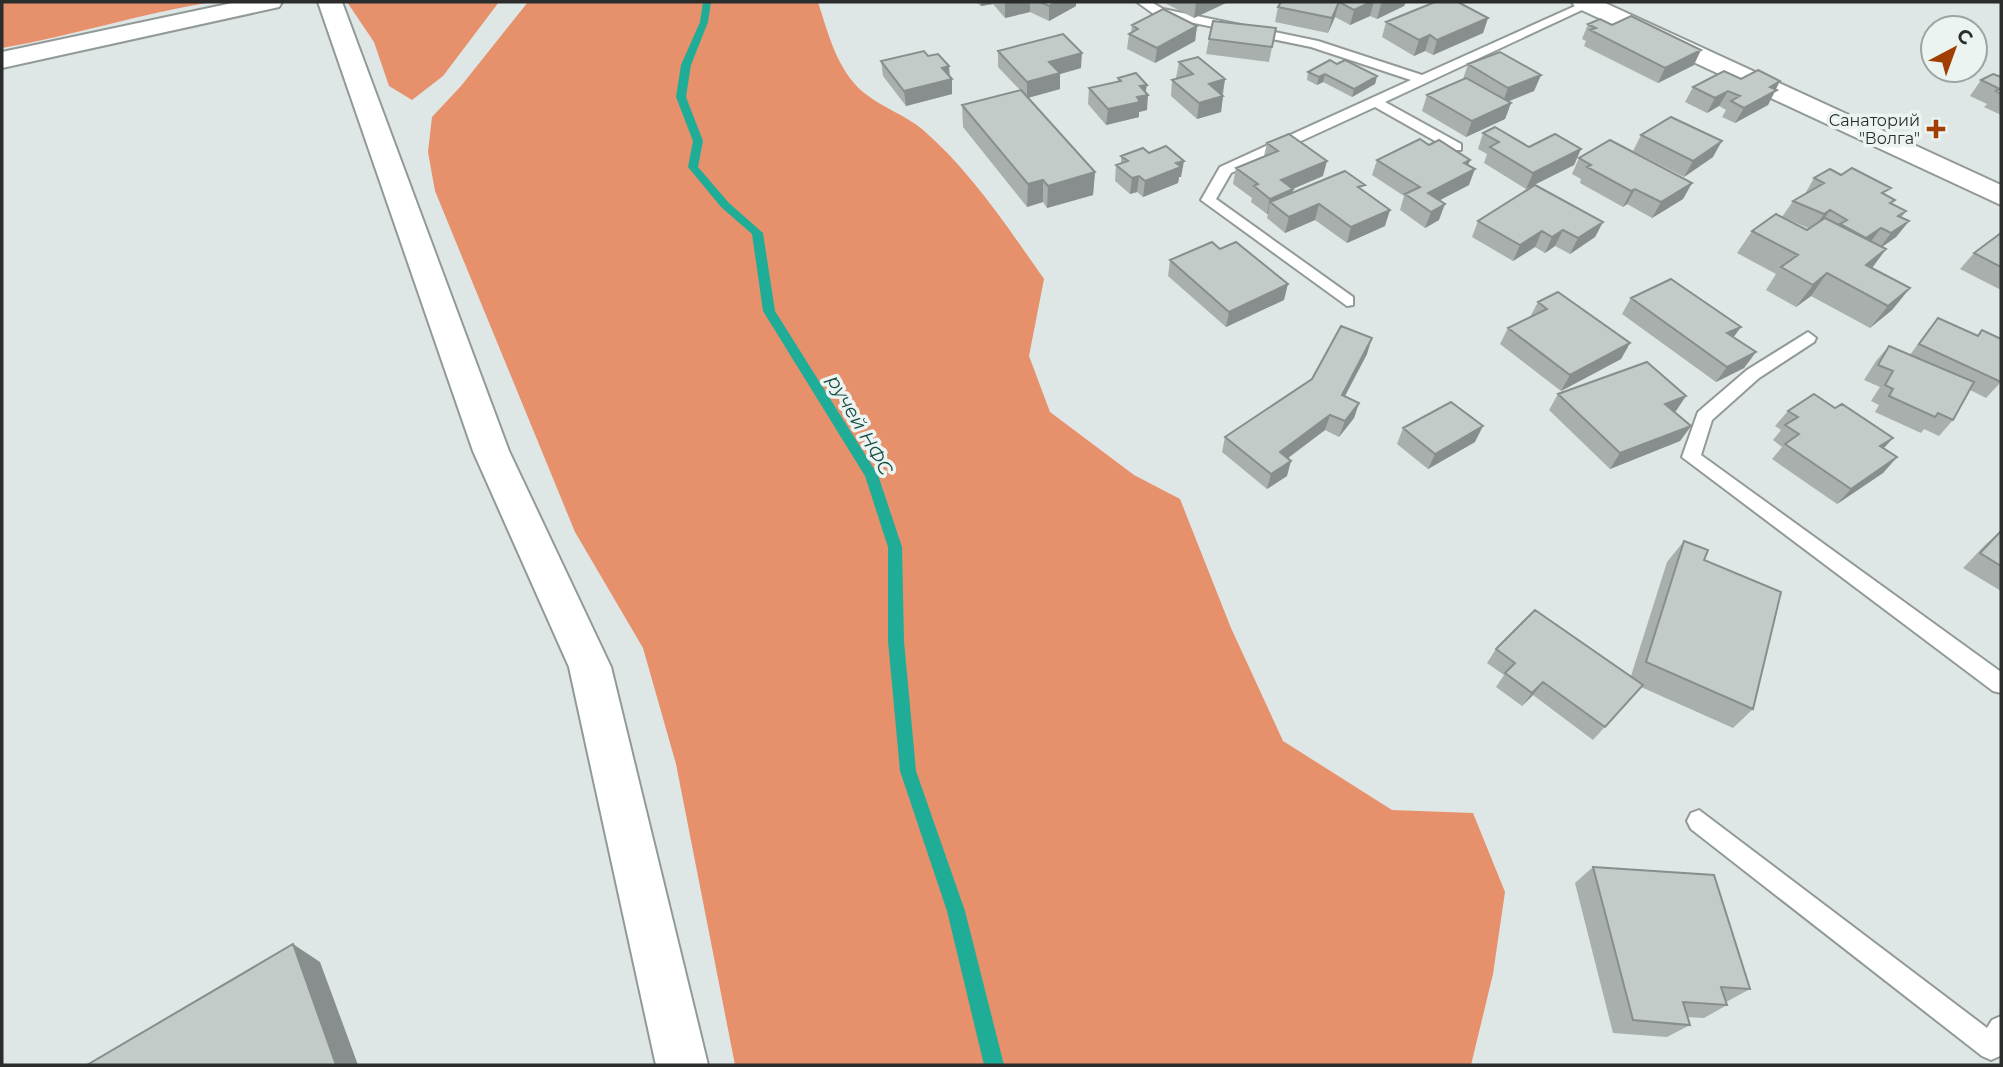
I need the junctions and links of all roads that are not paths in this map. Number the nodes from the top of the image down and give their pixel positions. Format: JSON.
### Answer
{"nodes":[{"id":1,"x":270,"y":2,"type":"edge"},
{"id":2,"x":330,"y":2,"type":"edge"},
{"id":3,"x":1143,"y":2,"type":"edge"},
{"id":4,"x":1588,"y":2,"type":"edge"},
{"id":5,"x":2,"y":60,"type":"edge"},
{"id":6,"x":1423,"y":80,"type":"junction"},
{"id":7,"x":1374,"y":102,"type":"junction"},
{"id":8,"x":1457,"y":147,"type":"dead end"},
{"id":9,"x":2001,"y":196,"type":"edge"},
{"id":10,"x":1346,"y":301,"type":"dead end"},
{"id":11,"x":1808,"y":338,"type":"dead end"},
{"id":12,"x":2001,"y":684,"type":"edge"},
{"id":13,"x":1699,"y":821,"type":"dead end"},
{"id":14,"x":2001,"y":1029,"type":"edge"},
{"id":15,"x":682,"y":1065,"type":"edge"}],
"edges":[{"from":1,"to":5,"type":"street"},
{"from":2,"to":15,"type":"street"},
{"from":3,"to":6,"type":"lane"},
{"from":4,"to":6,"type":"lane"},
{"from":4,"to":9,"type":"street"},
{"from":6,"to":7,"type":"lane"},
{"from":7,"to":8,"type":"lane"},
{"from":7,"to":10,"type":"lane"},
{"from":11,"to":12,"type":"lane"},
{"from":13,"to":14,"type":"lane"}]}
